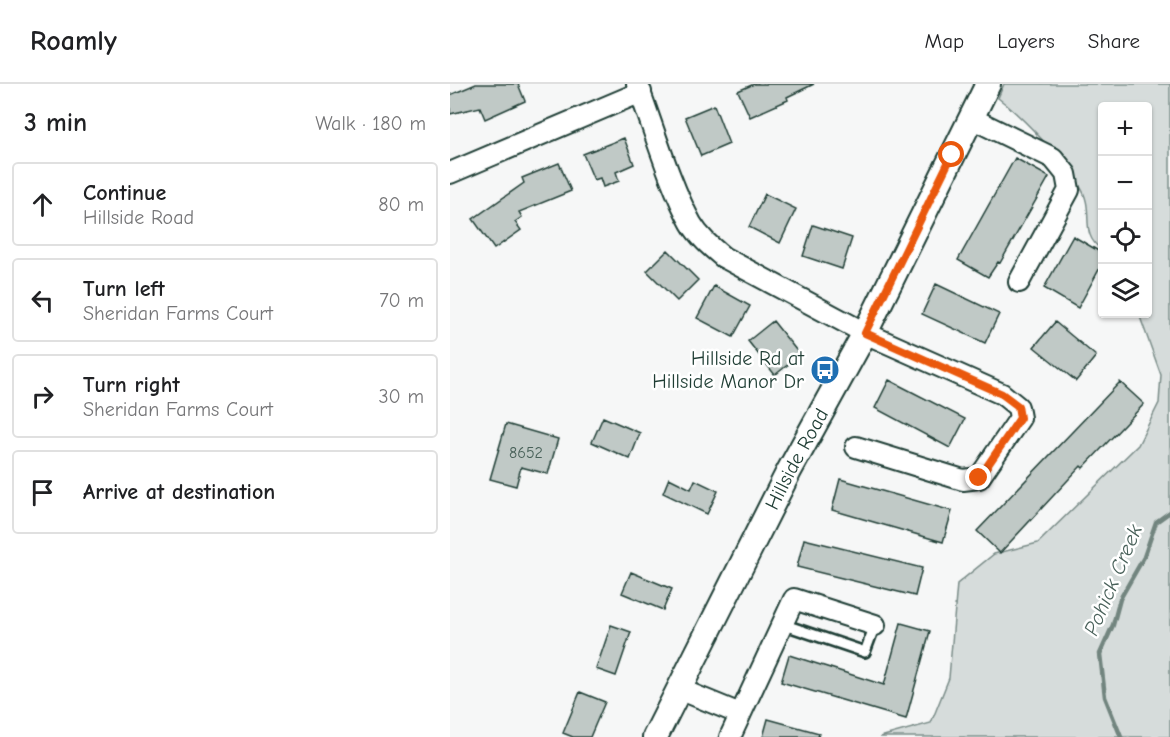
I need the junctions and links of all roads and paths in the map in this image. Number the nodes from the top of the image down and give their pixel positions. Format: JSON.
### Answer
{"nodes":[{"id":1,"x":988,"y":84,"type":"edge"},
{"id":2,"x":639,"y":88,"type":"edge"},
{"id":3,"x":971,"y":118,"type":"junction"},
{"id":4,"x":450,"y":173,"type":"edge"},
{"id":5,"x":1019,"y":282,"type":"dead end"},
{"id":6,"x":865,"y":333,"type":"junction"},
{"id":7,"x":856,"y":447,"type":"dead end"},
{"id":8,"x":782,"y":624,"type":"junction"},
{"id":9,"x":875,"y":625,"type":"joint"},
{"id":10,"x":679,"y":689,"type":"junction"},
{"id":11,"x":740,"y":714,"type":"junction"},
{"id":12,"x":655,"y":737,"type":"edge"},
{"id":13,"x":730,"y":737,"type":"edge"}],
"edges":[{"from":1,"to":3,"type":"street","name":"Hillside Road"},
{"from":2,"to":4,"type":"street"},
{"from":2,"to":6,"type":"street"},
{"from":3,"to":5,"type":"street"},
{"from":3,"to":6,"type":"street","name":"Hillside Road"},
{"from":6,"to":7,"type":"street"},
{"from":6,"to":10,"type":"street","name":"Hillside Road"},
{"from":8,"to":9,"type":"street"},
{"from":8,"to":9,"type":"lane"},
{"from":8,"to":11,"type":"street"},
{"from":10,"to":11,"type":"street"},
{"from":10,"to":12,"type":"street","name":"Hillside Road"},
{"from":11,"to":13,"type":"street"}]}
